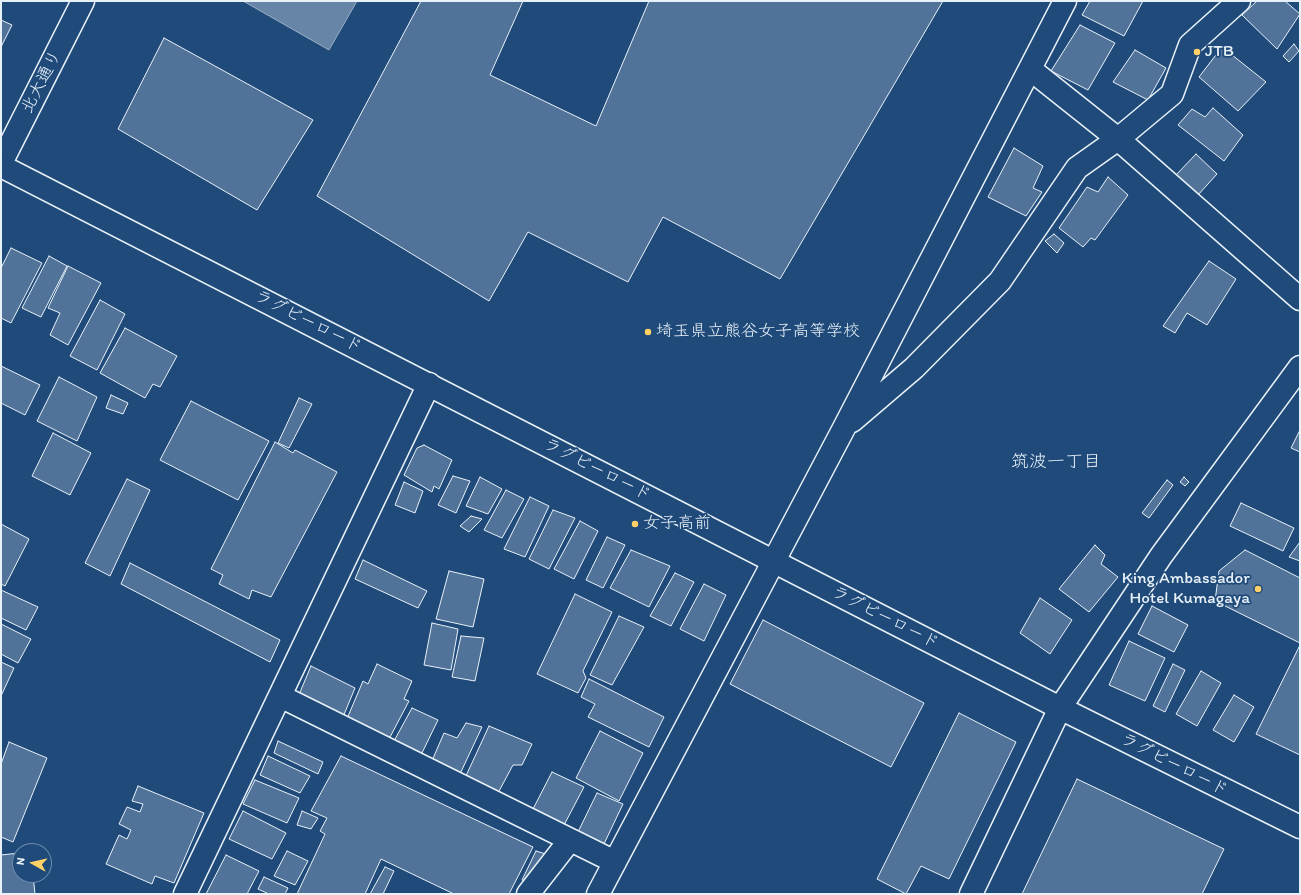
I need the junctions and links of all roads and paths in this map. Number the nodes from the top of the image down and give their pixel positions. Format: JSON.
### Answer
{"nodes":[{"id":1,"x":83,"y":1,"type":"edge"},
{"id":2,"x":1065,"y":1,"type":"edge"},
{"id":3,"x":1240,"y":1,"type":"edge"},
{"id":4,"x":1030,"y":69,"type":"junction"},
{"id":5,"x":1118,"y":139,"type":"junction"},
{"id":6,"x":1,"y":163,"type":"edge"},
{"id":7,"x":1,"y":166,"type":"edge"},
{"id":8,"x":1300,"y":299,"type":"edge"},
{"id":9,"x":1300,"y":367,"type":"edge"},
{"id":10,"x":429,"y":384,"type":"junction"},
{"id":11,"x":844,"y":428,"type":"junction"},
{"id":12,"x":774,"y":561,"type":"junction"},
{"id":13,"x":280,"y":696,"type":"junction"},
{"id":14,"x":1060,"y":708,"type":"junction"},
{"id":15,"x":1300,"y":827,"type":"edge"},
{"id":16,"x":570,"y":840,"type":"junction"},
{"id":17,"x":615,"y":862,"type":"junction"},
{"id":18,"x":185,"y":894,"type":"edge"},
{"id":19,"x":528,"y":894,"type":"edge"},
{"id":20,"x":598,"y":894,"type":"edge"},
{"id":21,"x":971,"y":894,"type":"edge"}],
"edges":[{"from":1,"to":6,"type":"street","name":"北大通り"},
{"from":2,"to":4,"type":"street"},
{"from":3,"to":5,"type":"street"},
{"from":4,"to":5,"type":"street"},
{"from":4,"to":11,"type":"street"},
{"from":5,"to":8,"type":"street"},
{"from":5,"to":11,"type":"street"},
{"from":7,"to":10,"type":"street","name":"ラグビーロード"},
{"from":9,"to":14,"type":"street"},
{"from":10,"to":12,"type":"street","name":"ラグビーロード"},
{"from":10,"to":13,"type":"street"},
{"from":11,"to":12,"type":"street"},
{"from":12,"to":14,"type":"street","name":"ラグビーロード"},
{"from":12,"to":17,"type":"street"},
{"from":13,"to":16,"type":"street"},
{"from":13,"to":18,"type":"street"},
{"from":14,"to":15,"type":"street","name":"ラグビーロード"},
{"from":14,"to":21,"type":"street"},
{"from":16,"to":17,"type":"street"},
{"from":16,"to":19,"type":"street"},
{"from":17,"to":20,"type":"street"}]}
